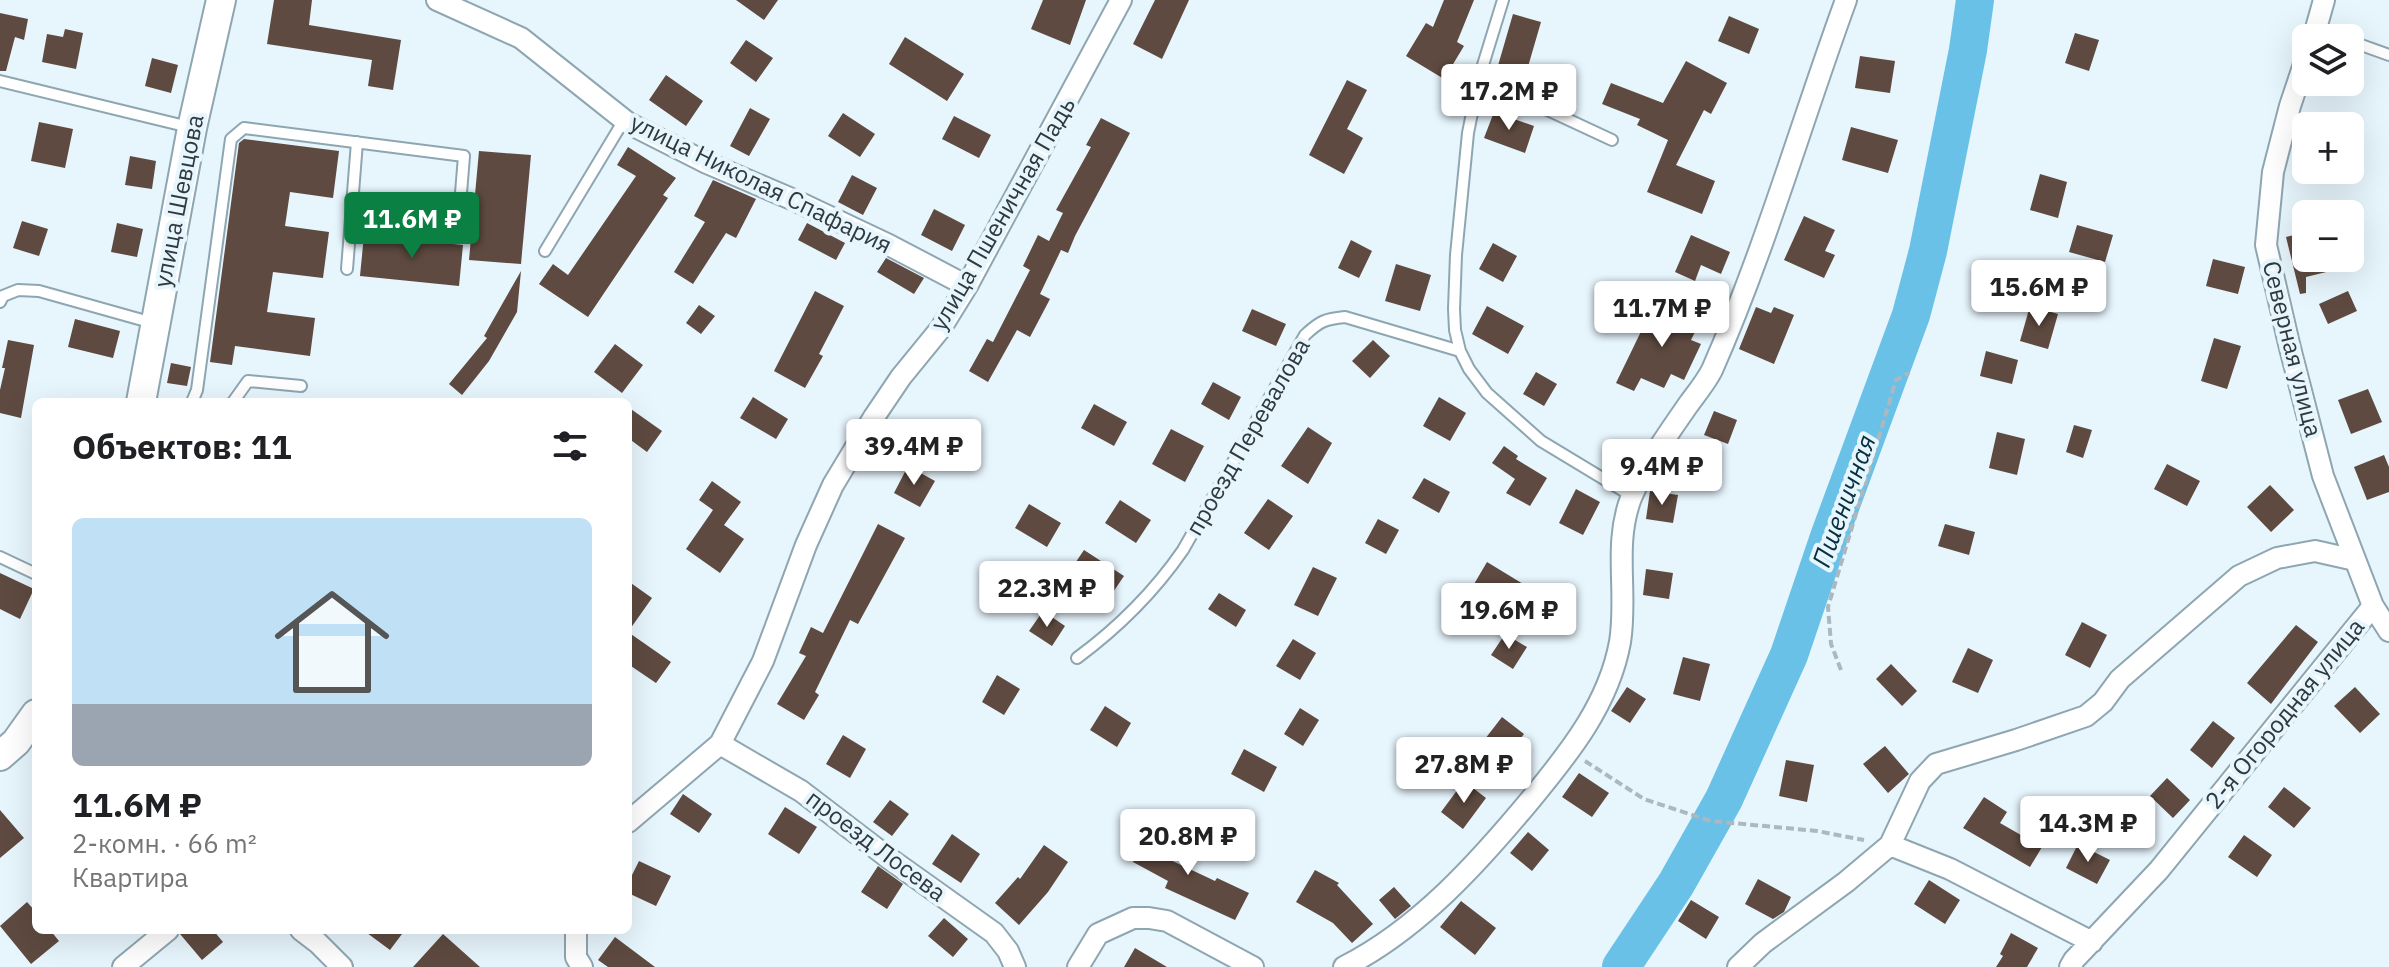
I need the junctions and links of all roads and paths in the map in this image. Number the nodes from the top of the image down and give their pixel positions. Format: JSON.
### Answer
{"nodes":[{"id":1,"x":221,"y":0,"type":"edge"},
{"id":2,"x":437,"y":0,"type":"edge"},
{"id":3,"x":1121,"y":0,"type":"edge"},
{"id":4,"x":1503,"y":0,"type":"edge"},
{"id":5,"x":1846,"y":0,"type":"edge"},
{"id":6,"x":2324,"y":0,"type":"edge"},
{"id":7,"x":2317,"y":24,"type":"edge"},
{"id":8,"x":2364,"y":46,"type":"edge"},
{"id":9,"x":2389,"y":55,"type":"edge"},
{"id":10,"x":1479,"y":78,"type":"junction"},
{"id":11,"x":0,"y":81,"type":"edge"},
{"id":12,"x":2293,"y":96,"type":"edge"},
{"id":13,"x":624,"y":120,"type":"junction"},
{"id":14,"x":192,"y":128,"type":"junction"},
{"id":15,"x":1612,"y":140,"type":"dead end"},
{"id":16,"x":357,"y":142,"type":"junction"},
{"id":17,"x":351,"y":219,"type":"junction"},
{"id":18,"x":545,"y":251,"type":"dead end"},
{"id":19,"x":347,"y":269,"type":"dead end"},
{"id":20,"x":967,"y":286,"type":"junction"},
{"id":21,"x":0,"y":302,"type":"edge"},
{"id":22,"x":155,"y":323,"type":"junction"},
{"id":23,"x":1460,"y":351,"type":"junction"},
{"id":24,"x":1909,"y":373,"type":"dead end"},
{"id":25,"x":301,"y":386,"type":"dead end"},
{"id":26,"x":142,"y":398,"type":"edge"},
{"id":27,"x":194,"y":398,"type":"edge"},
{"id":28,"x":236,"y":398,"type":"edge"},
{"id":29,"x":1632,"y":496,"type":"junction"},
{"id":30,"x":0,"y":557,"type":"edge"},
{"id":31,"x":2355,"y":560,"type":"junction"},
{"id":32,"x":32,"y":572,"type":"edge"},
{"id":33,"x":2373,"y":606,"type":"junction"},
{"id":34,"x":2389,"y":631,"type":"edge"},
{"id":35,"x":1077,"y":658,"type":"dead end"},
{"id":36,"x":1841,"y":670,"type":"dead end"},
{"id":37,"x":32,"y":718,"type":"edge"},
{"id":38,"x":720,"y":744,"type":"junction"},
{"id":39,"x":5,"y":745,"type":"edge"},
{"id":40,"x":1570,"y":751,"type":"junction"},
{"id":41,"x":632,"y":819,"type":"edge"},
{"id":42,"x":1890,"y":845,"type":"junction"},
{"id":43,"x":163,"y":934,"type":"edge"},
{"id":44,"x":306,"y":934,"type":"edge"},
{"id":45,"x":576,"y":934,"type":"edge"},
{"id":46,"x":2092,"y":942,"type":"junction"},
{"id":47,"x":576,"y":964,"type":"edge"},
{"id":48,"x":123,"y":967,"type":"edge"},
{"id":49,"x":342,"y":967,"type":"edge"},
{"id":50,"x":1015,"y":967,"type":"edge"},
{"id":51,"x":1078,"y":967,"type":"edge"},
{"id":52,"x":1253,"y":967,"type":"edge"},
{"id":53,"x":1344,"y":967,"type":"edge"},
{"id":54,"x":1738,"y":967,"type":"edge"},
{"id":55,"x":2070,"y":967,"type":"edge"}],
"edges":[{"from":1,"to":14,"type":"main road","name":"улица Шевцова"},
{"from":2,"to":13,"type":"street","name":"улица Николая Спафария"},
{"from":3,"to":20,"type":"street","name":"улица Пшеничная Падь"},
{"from":4,"to":10,"type":"lane"},
{"from":5,"to":29,"type":"street"},
{"from":6,"to":7,"type":"street"},
{"from":8,"to":9,"type":"lane"},
{"from":10,"to":15,"type":"lane"},
{"from":10,"to":23,"type":"lane"},
{"from":11,"to":14,"type":"lane"},
{"from":12,"to":31,"type":"street","name":"Северная улица"},
{"from":13,"to":18,"type":"lane"},
{"from":13,"to":20,"type":"street","name":"улица Николая Спафария"},
{"from":14,"to":22,"type":"main road","name":"улица Шевцова"},
{"from":16,"to":17,"type":"lane"},
{"from":16,"to":17,"type":"lane"},
{"from":16,"to":27,"type":"lane"},
{"from":17,"to":19,"type":"lane"},
{"from":20,"to":38,"type":"street","name":"улица Пшеничная Падь"},
{"from":21,"to":22,"type":"lane"},
{"from":22,"to":26,"type":"main road","name":"улица Шевцова"},
{"from":23,"to":29,"type":"lane"},
{"from":23,"to":35,"type":"lane","name":"проезд Перевалова"},
{"from":24,"to":36,"type":"path"},
{"from":25,"to":28,"type":"lane"},
{"from":29,"to":40,"type":"street"},
{"from":30,"to":32,"type":"lane"},
{"from":31,"to":33,"type":"street","name":"Северная улица"},
{"from":31,"to":42,"type":"street"},
{"from":33,"to":34,"type":"street","name":"Северная улица"},
{"from":33,"to":46,"type":"street","name":"2-я Огородная улица"},
{"from":37,"to":39,"type":"main road"},
{"from":38,"to":41,"type":"street","name":"улица Пшеничная Падь"},
{"from":38,"to":50,"type":"street","name":"проезд Лосева"},
{"from":40,"to":42,"type":"path"},
{"from":40,"to":53,"type":"street"},
{"from":42,"to":46,"type":"street"},
{"from":42,"to":54,"type":"street"},
{"from":43,"to":48,"type":"street"},
{"from":44,"to":49,"type":"street"},
{"from":45,"to":47,"type":"street"},
{"from":46,"to":55,"type":"street","name":"2-я Огородная улица"},
{"from":51,"to":52,"type":"street"}]}
